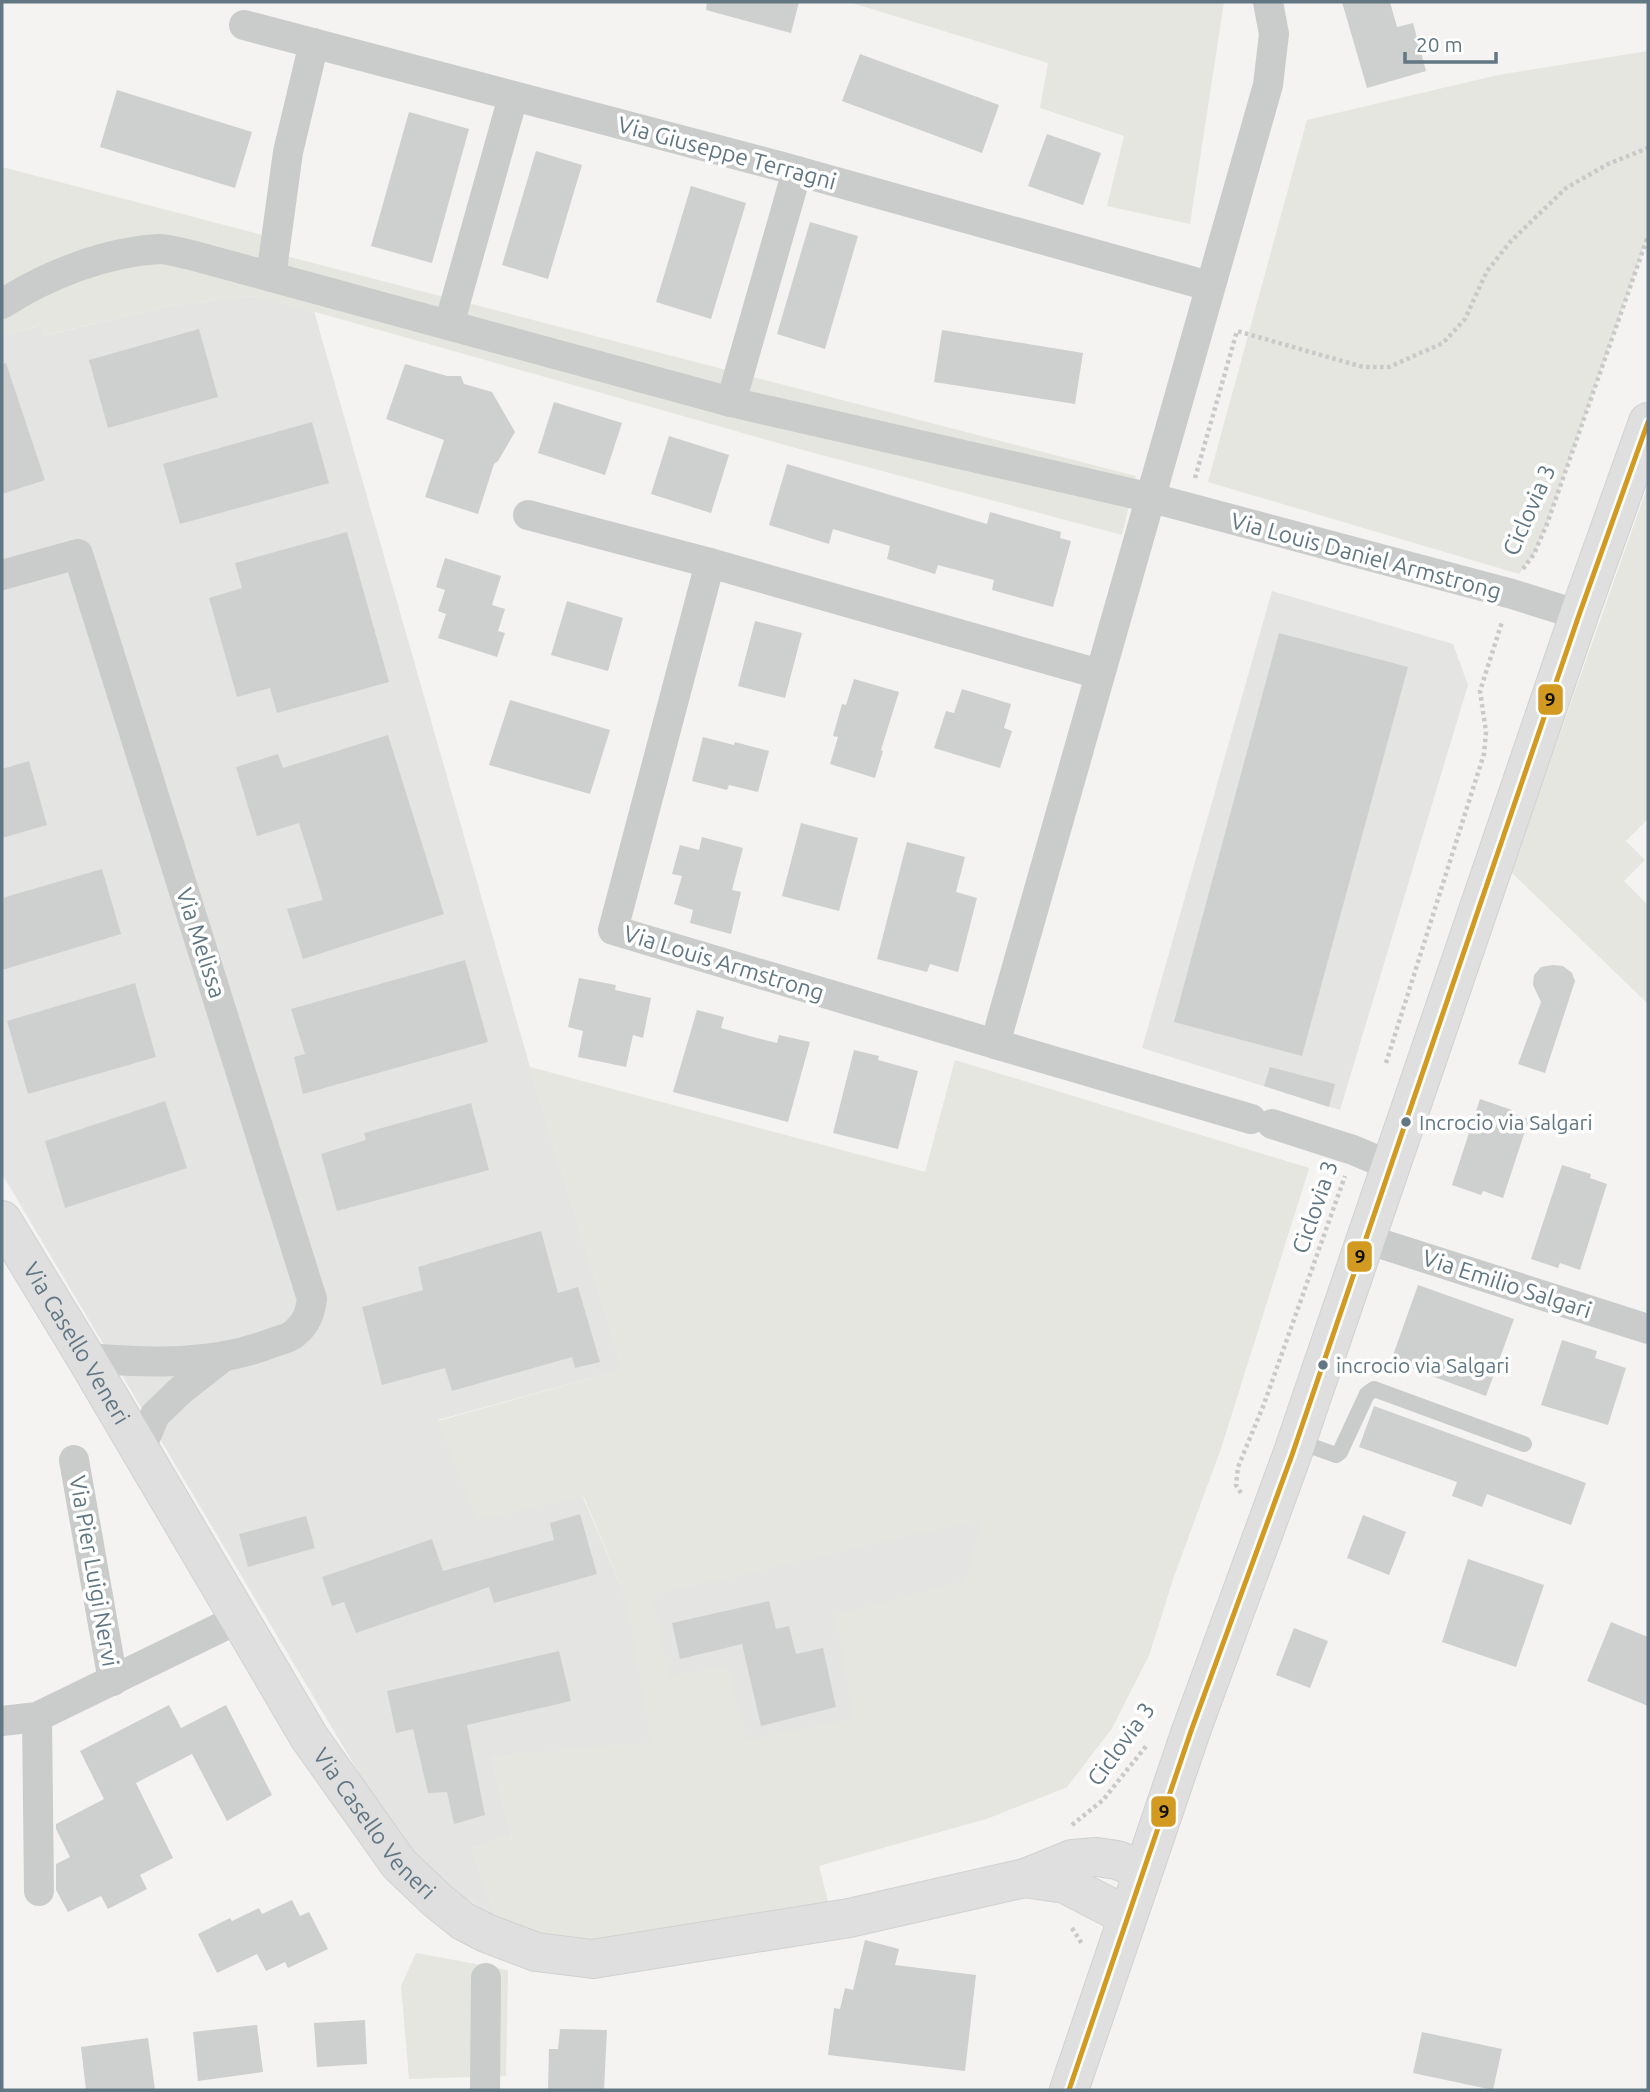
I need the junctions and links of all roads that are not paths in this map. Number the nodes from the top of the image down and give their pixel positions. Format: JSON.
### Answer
{"nodes":[{"id":1,"x":1269,"y":2,"type":"edge"},
{"id":2,"x":244,"y":24,"type":"dead end"},
{"id":3,"x":314,"y":43,"type":"junction"},
{"id":4,"x":513,"y":97,"type":"junction"},
{"id":5,"x":796,"y":171,"type":"junction"},
{"id":6,"x":271,"y":277,"type":"junction"},
{"id":7,"x":1209,"y":286,"type":"junction"},
{"id":8,"x":2,"y":304,"type":"edge"},
{"id":9,"x":449,"y":325,"type":"junction"},
{"id":10,"x":731,"y":402,"type":"junction"},
{"id":11,"x":1648,"y":422,"type":"edge"},
{"id":12,"x":1152,"y":498,"type":"junction"},
{"id":13,"x":528,"y":515,"type":"dead end"},
{"id":14,"x":710,"y":564,"type":"junction"},
{"id":15,"x":2,"y":575,"type":"edge"},
{"id":16,"x":1580,"y":615,"type":"junction"},
{"id":17,"x":1099,"y":674,"type":"junction"},
{"id":18,"x":995,"y":1044,"type":"junction"},
{"id":19,"x":1391,"y":1166,"type":"junction"},
{"id":20,"x":2,"y":1220,"type":"edge"},
{"id":21,"x":1366,"y":1239,"type":"junction"},
{"id":22,"x":1648,"y":1329,"type":"edge"},
{"id":23,"x":223,"y":1357,"type":"junction"},
{"id":24,"x":86,"y":1358,"type":"junction"},
{"id":25,"x":1297,"y":1441,"type":"junction"},
{"id":26,"x":1524,"y":1444,"type":"dead end"},
{"id":27,"x":140,"y":1450,"type":"junction"},
{"id":28,"x":74,"y":1460,"type":"dead end"},
{"id":29,"x":238,"y":1619,"type":"junction"},
{"id":30,"x":113,"y":1681,"type":"junction"},
{"id":31,"x":37,"y":1717,"type":"junction"},
{"id":32,"x":2,"y":1721,"type":"edge"},
{"id":33,"x":1143,"y":1870,"type":"junction"},
{"id":34,"x":1025,"y":1878,"type":"junction"},
{"id":35,"x":39,"y":1891,"type":"dead end"},
{"id":36,"x":1127,"y":1916,"type":"junction"},
{"id":37,"x":486,"y":1978,"type":"dead end"},
{"id":38,"x":485,"y":2090,"type":"edge"},
{"id":39,"x":1069,"y":2090,"type":"edge"}],
"edges":[{"from":1,"to":7,"type":"street"},
{"from":2,"to":3,"type":"street","name":"Via Giuseppe Terragni"},
{"from":3,"to":4,"type":"street","name":"Via Giuseppe Terragni"},
{"from":3,"to":6,"type":"street"},
{"from":4,"to":5,"type":"street","name":"Via Giuseppe Terragni"},
{"from":4,"to":9,"type":"street"},
{"from":5,"to":7,"type":"street","name":"Via Giuseppe Terragni"},
{"from":5,"to":10,"type":"street"},
{"from":6,"to":8,"type":"street","name":"Via Louis Daniel Armstrong"},
{"from":6,"to":9,"type":"street","name":"Via Louis Daniel Armstrong"},
{"from":7,"to":12,"type":"street"},
{"from":9,"to":10,"type":"street","name":"Via Louis Daniel Armstrong"},
{"from":10,"to":12,"type":"street","name":"Via Louis Daniel Armstrong"},
{"from":11,"to":16,"type":"street"},
{"from":12,"to":16,"type":"street","name":"Via Louis Daniel Armstrong"},
{"from":12,"to":17,"type":"street"},
{"from":13,"to":14,"type":"street"},
{"from":14,"to":17,"type":"street"},
{"from":14,"to":18,"type":"street","name":"Via Louis Armstrong"},
{"from":15,"to":23,"type":"street","name":"Via Melissa"},
{"from":16,"to":19,"type":"street"},
{"from":17,"to":18,"type":"street"},
{"from":18,"to":19,"type":"street","name":"Via Louis Armstrong"},
{"from":19,"to":21,"type":"street"},
{"from":20,"to":24,"type":"street","name":"Via Casello Veneri"},
{"from":21,"to":22,"type":"street","name":"Via Emilio Salgari"},
{"from":21,"to":25,"type":"street"},
{"from":23,"to":24,"type":"street","name":"Via Melissa"},
{"from":23,"to":27,"type":"street","name":"Via Melissa"},
{"from":24,"to":27,"type":"street","name":"Via Casello Veneri"},
{"from":25,"to":26,"type":"lane"},
{"from":25,"to":33,"type":"street"},
{"from":27,"to":29,"type":"street","name":"Via Casello Veneri"},
{"from":28,"to":30,"type":"street","name":"Via Pier Luigi Nervi"},
{"from":29,"to":30,"type":"street","name":"Via Pier Luigi Nervi"},
{"from":29,"to":34,"type":"street","name":"Via Casello Veneri"},
{"from":30,"to":31,"type":"street","name":"Via Pier Luigi Nervi"},
{"from":31,"to":32,"type":"street","name":"Via Pier Luigi Nervi"},
{"from":31,"to":35,"type":"street"},
{"from":33,"to":34,"type":"street","name":"Via Casello Veneri"},
{"from":33,"to":36,"type":"street"},
{"from":34,"to":36,"type":"street","name":"Via Casello Veneri"},
{"from":36,"to":39,"type":"street"},
{"from":37,"to":38,"type":"street"}]}
